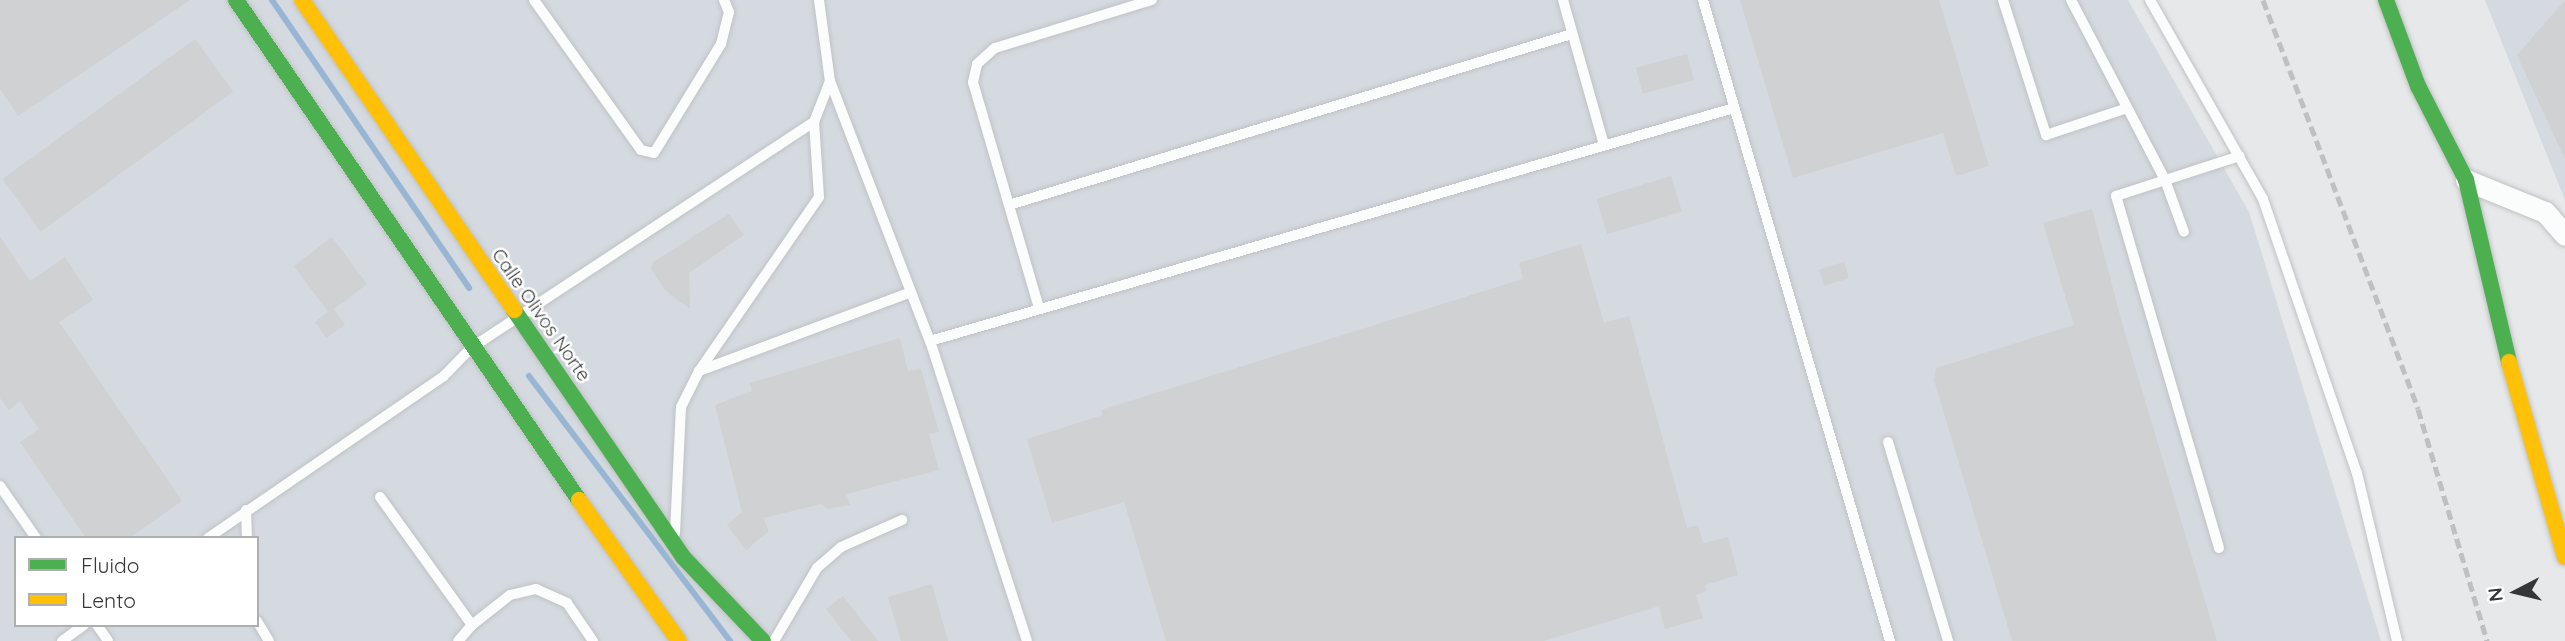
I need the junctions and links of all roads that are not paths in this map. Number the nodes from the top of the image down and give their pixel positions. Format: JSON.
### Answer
{"nodes":[{"id":1,"x":236,"y":0,"type":"edge"},
{"id":2,"x":302,"y":0,"type":"edge"},
{"id":3,"x":534,"y":0,"type":"edge"},
{"id":4,"x":724,"y":0,"type":"edge"},
{"id":5,"x":819,"y":0,"type":"edge"},
{"id":6,"x":1152,"y":0,"type":"edge"},
{"id":7,"x":1563,"y":0,"type":"edge"},
{"id":8,"x":1703,"y":0,"type":"edge"},
{"id":9,"x":2003,"y":0,"type":"edge"},
{"id":10,"x":2071,"y":0,"type":"edge"},
{"id":11,"x":2150,"y":0,"type":"edge"},
{"id":12,"x":2386,"y":0,"type":"edge"},
{"id":13,"x":1572,"y":34,"type":"junction"},
{"id":14,"x":830,"y":81,"type":"junction"},
{"id":15,"x":1734,"y":108,"type":"junction"},
{"id":16,"x":2127,"y":108,"type":"junction"},
{"id":17,"x":814,"y":122,"type":"junction"},
{"id":18,"x":1604,"y":145,"type":"junction"},
{"id":19,"x":2240,"y":156,"type":"junction"},
{"id":20,"x":2165,"y":180,"type":"junction"},
{"id":21,"x":2466,"y":180,"type":"junction"},
{"id":22,"x":1009,"y":205,"type":"junction"},
{"id":23,"x":2184,"y":232,"type":"dead end"},
{"id":24,"x":2565,"y":235,"type":"edge"},
{"id":25,"x":911,"y":292,"type":"junction"},
{"id":26,"x":1040,"y":308,"type":"junction"},
{"id":27,"x":518,"y":319,"type":"junction"},
{"id":28,"x":930,"y":341,"type":"junction"},
{"id":29,"x":471,"y":348,"type":"junction"},
{"id":30,"x":699,"y":371,"type":"junction"},
{"id":31,"x":1888,"y":442,"type":"dead end"},
{"id":32,"x":0,"y":486,"type":"edge"},
{"id":33,"x":380,"y":497,"type":"dead end"},
{"id":34,"x":246,"y":510,"type":"junction"},
{"id":35,"x":902,"y":520,"type":"dead end"},
{"id":36,"x":35,"y":536,"type":"edge"},
{"id":37,"x":211,"y":536,"type":"edge"},
{"id":38,"x":247,"y":536,"type":"edge"},
{"id":39,"x":674,"y":542,"type":"junction"},
{"id":40,"x":2219,"y":548,"type":"dead end"},
{"id":41,"x":2565,"y":557,"type":"edge"},
{"id":42,"x":259,"y":624,"type":"edge"},
{"id":43,"x":472,"y":625,"type":"junction"},
{"id":44,"x":81,"y":627,"type":"edge"},
{"id":45,"x":62,"y":641,"type":"edge"},
{"id":46,"x":269,"y":641,"type":"edge"},
{"id":47,"x":458,"y":641,"type":"edge"},
{"id":48,"x":593,"y":641,"type":"edge"},
{"id":49,"x":679,"y":641,"type":"edge"},
{"id":50,"x":763,"y":641,"type":"edge"},
{"id":51,"x":774,"y":641,"type":"edge"},
{"id":52,"x":1027,"y":641,"type":"edge"},
{"id":53,"x":1890,"y":641,"type":"edge"},
{"id":54,"x":1948,"y":641,"type":"edge"},
{"id":55,"x":2397,"y":641,"type":"edge"}],
"edges":[{"from":1,"to":29,"type":"main road"},
{"from":2,"to":27,"type":"main road","name":"Calle Olivos Norte"},
{"from":3,"to":4,"type":"lane"},
{"from":5,"to":14,"type":"lane"},
{"from":6,"to":22,"type":"lane"},
{"from":7,"to":13,"type":"lane"},
{"from":8,"to":15,"type":"lane"},
{"from":9,"to":16,"type":"lane"},
{"from":10,"to":16,"type":"lane"},
{"from":11,"to":19,"type":"lane"},
{"from":12,"to":21,"type":"main road"},
{"from":13,"to":18,"type":"lane"},
{"from":13,"to":22,"type":"lane"},
{"from":14,"to":17,"type":"lane"},
{"from":14,"to":25,"type":"lane"},
{"from":15,"to":18,"type":"lane"},
{"from":15,"to":53,"type":"lane"},
{"from":16,"to":20,"type":"lane"},
{"from":17,"to":27,"type":"lane"},
{"from":17,"to":30,"type":"lane"},
{"from":18,"to":26,"type":"lane"},
{"from":19,"to":20,"type":"lane"},
{"from":19,"to":55,"type":"lane"},
{"from":20,"to":23,"type":"lane"},
{"from":20,"to":40,"type":"lane"},
{"from":21,"to":24,"type":"street"},
{"from":21,"to":41,"type":"main road"},
{"from":22,"to":26,"type":"lane"},
{"from":25,"to":28,"type":"lane"},
{"from":25,"to":30,"type":"lane"},
{"from":26,"to":28,"type":"lane"},
{"from":27,"to":29,"type":"lane"},
{"from":27,"to":39,"type":"main road","name":"Calle Olivos Norte"},
{"from":28,"to":52,"type":"lane"},
{"from":29,"to":34,"type":"lane"},
{"from":29,"to":49,"type":"main road"},
{"from":30,"to":39,"type":"lane"},
{"from":31,"to":54,"type":"lane"},
{"from":32,"to":36,"type":"lane"},
{"from":33,"to":43,"type":"lane"},
{"from":34,"to":37,"type":"lane"},
{"from":34,"to":38,"type":"lane"},
{"from":35,"to":51,"type":"lane"},
{"from":39,"to":50,"type":"main road","name":"Calle Olivos Norte"},
{"from":42,"to":46,"type":"lane"},
{"from":43,"to":47,"type":"lane"},
{"from":43,"to":48,"type":"lane"},
{"from":44,"to":45,"type":"lane"}]}
